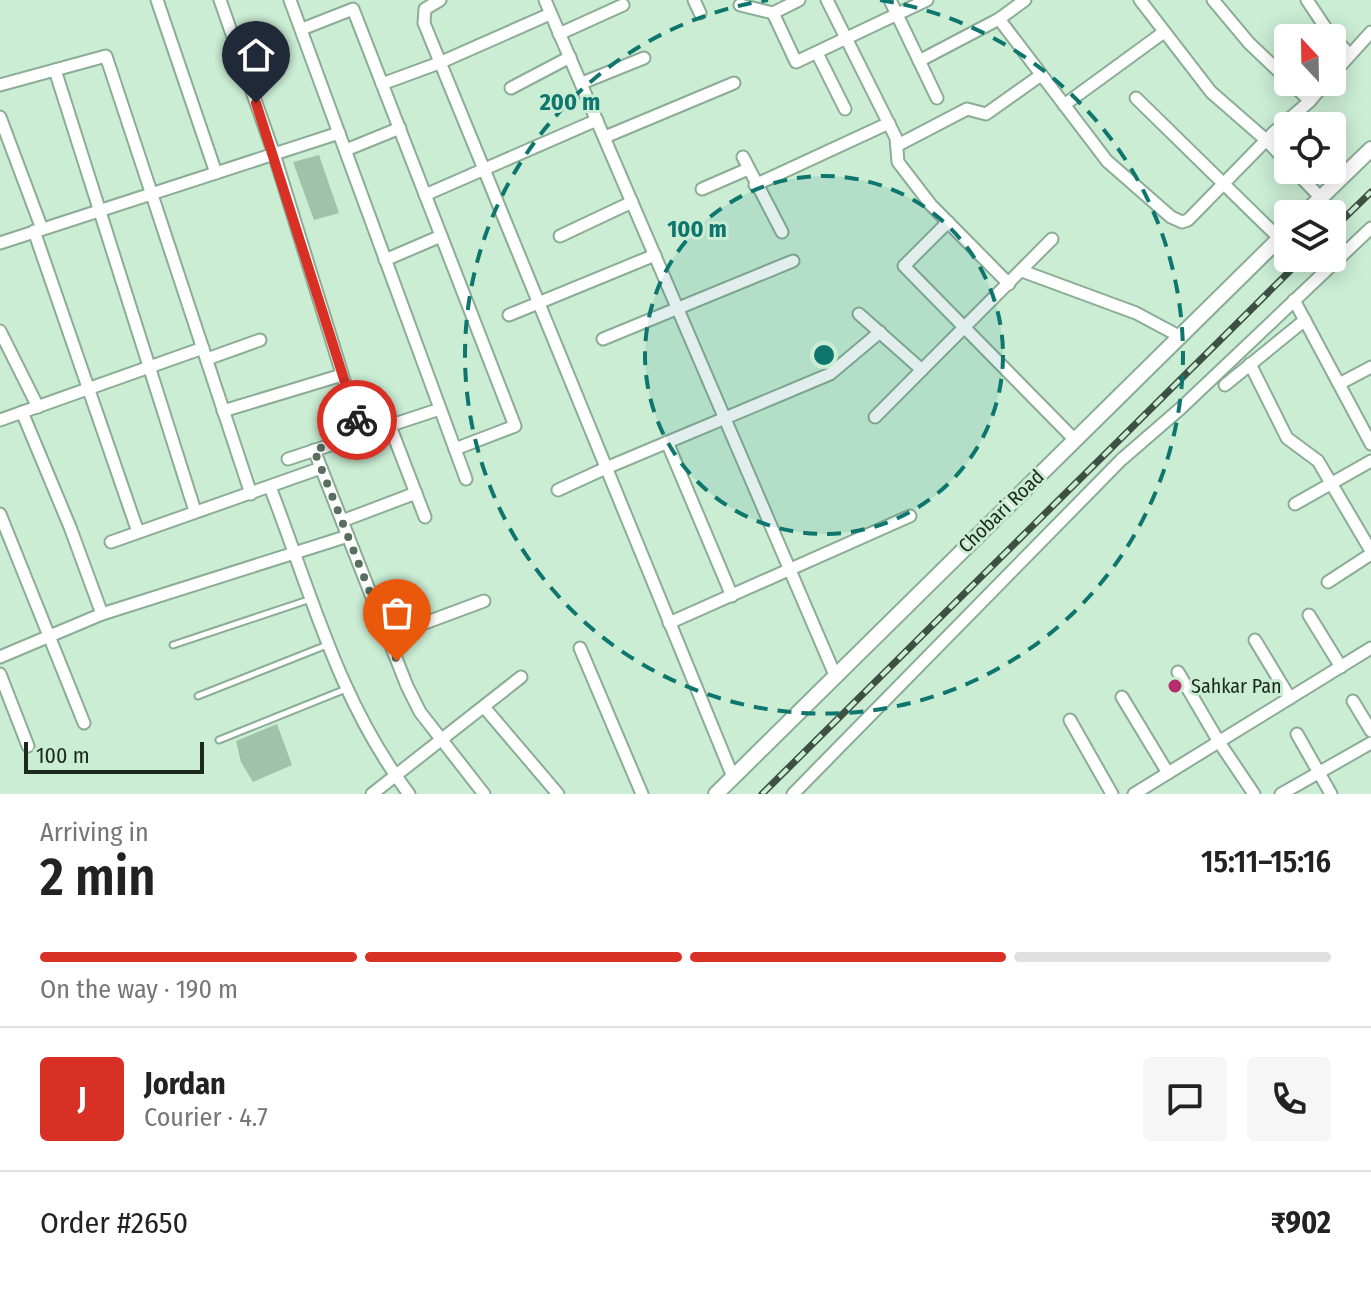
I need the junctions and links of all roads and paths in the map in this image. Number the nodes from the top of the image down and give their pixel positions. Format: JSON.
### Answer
{"nodes":[{"id":1,"x":157,"y":0,"type":"edge"},
{"id":2,"x":220,"y":0,"type":"edge"},
{"id":3,"x":290,"y":0,"type":"edge"},
{"id":4,"x":440,"y":0,"type":"edge"},
{"id":5,"x":545,"y":0,"type":"edge"},
{"id":6,"x":694,"y":0,"type":"edge"},
{"id":7,"x":799,"y":0,"type":"edge"},
{"id":8,"x":827,"y":0,"type":"edge"},
{"id":9,"x":890,"y":0,"type":"edge"},
{"id":10,"x":927,"y":0,"type":"edge"},
{"id":11,"x":1140,"y":0,"type":"edge"},
{"id":12,"x":1213,"y":0,"type":"edge"},
{"id":13,"x":1307,"y":0,"type":"edge"},
{"id":14,"x":1020,"y":2,"type":"edge"},
{"id":15,"x":623,"y":5,"type":"dead end"},
{"id":16,"x":740,"y":5,"type":"dead end"},
{"id":17,"x":700,"y":13,"type":"dead end"},
{"id":18,"x":773,"y":13,"type":"junction"},
{"id":19,"x":550,"y":14,"type":"junction"},
{"id":20,"x":897,"y":15,"type":"junction"},
{"id":21,"x":999,"y":19,"type":"junction"},
{"id":22,"x":302,"y":29,"type":"junction"},
{"id":23,"x":1164,"y":32,"type":"junction"},
{"id":24,"x":1371,"y":32,"type":"edge"},
{"id":25,"x":559,"y":34,"type":"junction"},
{"id":26,"x":846,"y":39,"type":"junction"},
{"id":27,"x":817,"y":53,"type":"junction"},
{"id":28,"x":1349,"y":54,"type":"junction"},
{"id":29,"x":570,"y":57,"type":"junction"},
{"id":30,"x":644,"y":58,"type":"dead end"},
{"id":31,"x":1346,"y":58,"type":"edge"},
{"id":32,"x":919,"y":61,"type":"junction"},
{"id":33,"x":439,"y":63,"type":"junction"},
{"id":34,"x":1274,"y":67,"type":"edge"},
{"id":35,"x":55,"y":70,"type":"junction"},
{"id":36,"x":1041,"y":75,"type":"junction"},
{"id":37,"x":582,"y":83,"type":"junction"},
{"id":38,"x":734,"y":83,"type":"dead end"},
{"id":39,"x":382,"y":84,"type":"junction"},
{"id":40,"x":0,"y":85,"type":"edge"},
{"id":41,"x":511,"y":88,"type":"dead end"},
{"id":42,"x":1305,"y":96,"type":"edge"},
{"id":43,"x":1314,"y":96,"type":"edge"},
{"id":44,"x":937,"y":98,"type":"dead end"},
{"id":45,"x":1136,"y":98,"type":"dead end"},
{"id":46,"x":1310,"y":101,"type":"junction"},
{"id":47,"x":1064,"y":105,"type":"junction"},
{"id":48,"x":845,"y":109,"type":"dead end"},
{"id":49,"x":0,"y":117,"type":"edge"},
{"id":50,"x":597,"y":120,"type":"junction"},
{"id":51,"x":889,"y":123,"type":"junction"},
{"id":52,"x":400,"y":128,"type":"junction"},
{"id":53,"x":339,"y":133,"type":"junction"},
{"id":54,"x":605,"y":137,"type":"junction"},
{"id":55,"x":1266,"y":140,"type":"junction"},
{"id":56,"x":898,"y":145,"type":"junction"},
{"id":57,"x":1274,"y":148,"type":"edge"},
{"id":58,"x":1371,"y":149,"type":"edge"},
{"id":59,"x":346,"y":150,"type":"junction"},
{"id":60,"x":274,"y":154,"type":"junction"},
{"id":61,"x":483,"y":172,"type":"junction"},
{"id":62,"x":216,"y":173,"type":"junction"},
{"id":63,"x":1224,"y":184,"type":"junction"},
{"id":64,"x":1308,"y":184,"type":"edge"},
{"id":65,"x":755,"y":185,"type":"junction"},
{"id":66,"x":702,"y":189,"type":"dead end"},
{"id":67,"x":153,"y":193,"type":"junction"},
{"id":68,"x":425,"y":195,"type":"junction"},
{"id":69,"x":1321,"y":198,"type":"joint"},
{"id":70,"x":632,"y":202,"type":"junction"},
{"id":71,"x":99,"y":210,"type":"junction"},
{"id":72,"x":948,"y":222,"type":"junction"},
{"id":73,"x":1274,"y":226,"type":"edge"},
{"id":74,"x":1371,"y":228,"type":"edge"},
{"id":75,"x":38,"y":230,"type":"junction"},
{"id":76,"x":782,"y":232,"type":"dead end"},
{"id":77,"x":441,"y":236,"type":"junction"},
{"id":78,"x":560,"y":236,"type":"dead end"},
{"id":79,"x":1052,"y":239,"type":"dead end"},
{"id":80,"x":0,"y":243,"type":"edge"},
{"id":81,"x":1274,"y":244,"type":"edge"},
{"id":82,"x":655,"y":255,"type":"junction"},
{"id":83,"x":385,"y":260,"type":"junction"},
{"id":84,"x":793,"y":261,"type":"dead end"},
{"id":85,"x":1022,"y":271,"type":"junction"},
{"id":86,"x":1009,"y":284,"type":"junction"},
{"id":87,"x":1294,"y":300,"type":"junction"},
{"id":88,"x":538,"y":304,"type":"junction"},
{"id":89,"x":679,"y":308,"type":"junction"},
{"id":90,"x":859,"y":314,"type":"dead end"},
{"id":91,"x":509,"y":315,"type":"dead end"},
{"id":92,"x":1305,"y":320,"type":"junction"},
{"id":93,"x":965,"y":328,"type":"junction"},
{"id":94,"x":0,"y":331,"type":"edge"},
{"id":95,"x":880,"y":332,"type":"junction"},
{"id":96,"x":1179,"y":336,"type":"junction"},
{"id":97,"x":603,"y":339,"type":"dead end"},
{"id":98,"x":260,"y":340,"type":"dead end"},
{"id":99,"x":205,"y":354,"type":"junction"},
{"id":100,"x":1250,"y":364,"type":"junction"},
{"id":101,"x":149,"y":367,"type":"junction"},
{"id":102,"x":1371,"y":367,"type":"edge"},
{"id":103,"x":922,"y":370,"type":"junction"},
{"id":104,"x":342,"y":375,"type":"junction"},
{"id":105,"x":1339,"y":384,"type":"junction"},
{"id":106,"x":1225,"y":385,"type":"dead end"},
{"id":107,"x":89,"y":388,"type":"junction"},
{"id":108,"x":38,"y":407,"type":"junction"},
{"id":109,"x":440,"y":409,"type":"junction"},
{"id":110,"x":223,"y":411,"type":"junction"},
{"id":111,"x":22,"y":412,"type":"junction"},
{"id":112,"x":875,"y":417,"type":"dead end"},
{"id":113,"x":724,"y":419,"type":"junction"},
{"id":114,"x":0,"y":420,"type":"edge"},
{"id":115,"x":390,"y":426,"type":"junction"},
{"id":116,"x":361,"y":435,"type":"junction"},
{"id":117,"x":1074,"y":439,"type":"junction"},
{"id":118,"x":667,"y":442,"type":"junction"},
{"id":119,"x":1371,"y":444,"type":"edge"},
{"id":120,"x":455,"y":449,"type":"junction"},
{"id":121,"x":314,"y":450,"type":"junction"},
{"id":122,"x":288,"y":459,"type":"dead end"},
{"id":123,"x":1371,"y":461,"type":"edge"},
{"id":124,"x":321,"y":468,"type":"junction"},
{"id":125,"x":606,"y":468,"type":"junction"},
{"id":126,"x":466,"y":479,"type":"dead end"},
{"id":127,"x":1331,"y":484,"type":"junction"},
{"id":128,"x":270,"y":487,"type":"junction"},
{"id":129,"x":558,"y":490,"type":"dead end"},
{"id":130,"x":416,"y":493,"type":"junction"},
{"id":131,"x":251,"y":494,"type":"junction"},
{"id":132,"x":1295,"y":504,"type":"dead end"},
{"id":133,"x":195,"y":511,"type":"junction"},
{"id":134,"x":0,"y":514,"type":"edge"},
{"id":135,"x":910,"y":516,"type":"dead end"},
{"id":136,"x":425,"y":517,"type":"dead end"},
{"id":137,"x":342,"y":521,"type":"junction"},
{"id":138,"x":138,"y":532,"type":"junction"},
{"id":139,"x":348,"y":536,"type":"junction"},
{"id":140,"x":111,"y":542,"type":"dead end"},
{"id":141,"x":295,"y":553,"type":"junction"},
{"id":142,"x":1371,"y":553,"type":"edge"},
{"id":143,"x":790,"y":570,"type":"junction"},
{"id":144,"x":1328,"y":582,"type":"dead end"},
{"id":145,"x":732,"y":596,"type":"junction"},
{"id":146,"x":311,"y":599,"type":"junction"},
{"id":147,"x":484,"y":601,"type":"dead end"},
{"id":148,"x":102,"y":614,"type":"junction"},
{"id":149,"x":1309,"y":615,"type":"dead end"},
{"id":150,"x":669,"y":623,"type":"junction"},
{"id":151,"x":47,"y":637,"type":"junction"},
{"id":152,"x":387,"y":637,"type":"junction"},
{"id":153,"x":1255,"y":640,"type":"dead end"},
{"id":154,"x":173,"y":645,"type":"dead end"},
{"id":155,"x":327,"y":645,"type":"junction"},
{"id":156,"x":580,"y":648,"type":"dead end"},
{"id":157,"x":1371,"y":648,"type":"edge"},
{"id":158,"x":0,"y":657,"type":"edge"},
{"id":159,"x":1341,"y":667,"type":"junction"},
{"id":160,"x":1178,"y":672,"type":"dead end"},
{"id":161,"x":0,"y":674,"type":"edge"},
{"id":162,"x":835,"y":675,"type":"junction"},
{"id":163,"x":521,"y":677,"type":"dead end"},
{"id":164,"x":346,"y":689,"type":"junction"},
{"id":165,"x":198,"y":696,"type":"dead end"},
{"id":166,"x":1122,"y":697,"type":"dead end"},
{"id":167,"x":1290,"y":698,"type":"junction"},
{"id":168,"x":1353,"y":701,"type":"dead end"},
{"id":169,"x":484,"y":707,"type":"junction"},
{"id":170,"x":1070,"y":720,"type":"dead end"},
{"id":171,"x":84,"y":723,"type":"dead end"},
{"id":172,"x":1371,"y":731,"type":"edge"},
{"id":173,"x":1297,"y":734,"type":"dead end"},
{"id":174,"x":219,"y":740,"type":"dead end"},
{"id":175,"x":441,"y":741,"type":"junction"},
{"id":176,"x":1219,"y":742,"type":"junction"},
{"id":177,"x":1371,"y":743,"type":"edge"},
{"id":178,"x":28,"y":746,"type":"dead end"},
{"id":179,"x":1168,"y":773,"type":"junction"},
{"id":180,"x":1319,"y":773,"type":"junction"},
{"id":181,"x":396,"y":776,"type":"junction"},
{"id":182,"x":733,"y":777,"type":"junction"},
{"id":183,"x":372,"y":794,"type":"edge"},
{"id":184,"x":409,"y":794,"type":"edge"},
{"id":185,"x":484,"y":794,"type":"edge"},
{"id":186,"x":558,"y":794,"type":"edge"},
{"id":187,"x":642,"y":794,"type":"edge"},
{"id":188,"x":716,"y":794,"type":"edge"},
{"id":189,"x":793,"y":794,"type":"edge"},
{"id":190,"x":1112,"y":794,"type":"edge"},
{"id":191,"x":1134,"y":794,"type":"edge"},
{"id":192,"x":1254,"y":794,"type":"edge"},
{"id":193,"x":1281,"y":794,"type":"edge"},
{"id":194,"x":1331,"y":794,"type":"edge"}],
"edges":[{"from":1,"to":62,"type":"street"},
{"from":2,"to":60,"type":"street"},
{"from":3,"to":22,"type":"street"},
{"from":4,"to":33,"type":"street"},
{"from":5,"to":19,"type":"street"},
{"from":6,"to":17,"type":"street"},
{"from":7,"to":18,"type":"street"},
{"from":8,"to":26,"type":"street"},
{"from":9,"to":20,"type":"street"},
{"from":10,"to":20,"type":"street"},
{"from":11,"to":23,"type":"street"},
{"from":12,"to":34,"type":"street"},
{"from":13,"to":28,"type":"street"},
{"from":14,"to":21,"type":"street"},
{"from":15,"to":25,"type":"street"},
{"from":16,"to":18,"type":"street"},
{"from":18,"to":27,"type":"street"},
{"from":19,"to":25,"type":"street"},
{"from":19,"to":33,"type":"street"},
{"from":20,"to":26,"type":"street"},
{"from":20,"to":32,"type":"street"},
{"from":21,"to":32,"type":"street"},
{"from":21,"to":36,"type":"street"},
{"from":22,"to":39,"type":"street"},
{"from":22,"to":53,"type":"street"},
{"from":23,"to":47,"type":"street"},
{"from":23,"to":55,"type":"street"},
{"from":24,"to":28,"type":"street"},
{"from":25,"to":29,"type":"street"},
{"from":26,"to":27,"type":"street"},
{"from":26,"to":51,"type":"street"},
{"from":27,"to":48,"type":"street"},
{"from":28,"to":31,"type":"street"},
{"from":29,"to":37,"type":"street"},
{"from":29,"to":41,"type":"street"},
{"from":30,"to":37,"type":"street"},
{"from":32,"to":44,"type":"street"},
{"from":33,"to":39,"type":"street"},
{"from":33,"to":61,"type":"street"},
{"from":35,"to":40,"type":"street"},
{"from":35,"to":67,"type":"street"},
{"from":35,"to":71,"type":"street"},
{"from":36,"to":47,"type":"street"},
{"from":36,"to":56,"type":"street"},
{"from":37,"to":50,"type":"street"},
{"from":38,"to":54,"type":"street"},
{"from":39,"to":52,"type":"street"},
{"from":42,"to":46,"type":"street"},
{"from":43,"to":46,"type":"street"},
{"from":45,"to":63,"type":"street"},
{"from":46,"to":55,"type":"street"},
{"from":47,"to":63,"type":"street"},
{"from":49,"to":75,"type":"street"},
{"from":50,"to":54,"type":"street"},
{"from":50,"to":61,"type":"street"},
{"from":51,"to":56,"type":"street"},
{"from":51,"to":65,"type":"street"},
{"from":52,"to":59,"type":"street"},
{"from":52,"to":68,"type":"street"},
{"from":53,"to":59,"type":"street"},
{"from":53,"to":60,"type":"street"},
{"from":54,"to":70,"type":"street"},
{"from":55,"to":57,"type":"street"},
{"from":55,"to":63,"type":"street"},
{"from":56,"to":72,"type":"street"},
{"from":58,"to":69,"type":"street"},
{"from":59,"to":83,"type":"street"},
{"from":60,"to":62,"type":"street"},
{"from":60,"to":104,"type":"street"},
{"from":61,"to":68,"type":"street"},
{"from":61,"to":88,"type":"street"},
{"from":62,"to":67,"type":"street"},
{"from":63,"to":73,"type":"street"},
{"from":64,"to":69,"type":"street"},
{"from":65,"to":66,"type":"street"},
{"from":65,"to":76,"type":"street"},
{"from":67,"to":71,"type":"street"},
{"from":67,"to":99,"type":"street"},
{"from":68,"to":77,"type":"street"},
{"from":70,"to":78,"type":"street"},
{"from":70,"to":82,"type":"street"},
{"from":71,"to":75,"type":"street"},
{"from":71,"to":101,"type":"street"},
{"from":72,"to":86,"type":"street"},
{"from":72,"to":93,"type":"street"},
{"from":74,"to":87,"type":"street"},
{"from":75,"to":80,"type":"street"},
{"from":75,"to":107,"type":"street"},
{"from":77,"to":83,"type":"street"},
{"from":77,"to":120,"type":"street"},
{"from":79,"to":85,"type":"street"},
{"from":81,"to":96,"type":"street","name":"Chobari Road"},
{"from":82,"to":88,"type":"street"},
{"from":82,"to":89,"type":"street"},
{"from":83,"to":109,"type":"street"},
{"from":84,"to":89,"type":"street"},
{"from":85,"to":86,"type":"street"},
{"from":85,"to":96,"type":"street"},
{"from":86,"to":93,"type":"street"},
{"from":87,"to":92,"type":"street"},
{"from":87,"to":189,"type":"street"},
{"from":88,"to":91,"type":"street"},
{"from":88,"to":125,"type":"street"},
{"from":89,"to":97,"type":"street"},
{"from":89,"to":113,"type":"street"},
{"from":90,"to":95,"type":"street"},
{"from":92,"to":100,"type":"street"},
{"from":92,"to":105,"type":"street"},
{"from":93,"to":103,"type":"street"},
{"from":93,"to":117,"type":"street"},
{"from":94,"to":108,"type":"street"},
{"from":95,"to":103,"type":"street"},
{"from":95,"to":113,"type":"street"},
{"from":96,"to":117,"type":"street","name":"Chobari Road"},
{"from":98,"to":99,"type":"street"},
{"from":99,"to":101,"type":"street"},
{"from":99,"to":110,"type":"street"},
{"from":100,"to":106,"type":"street"},
{"from":100,"to":127,"type":"street"},
{"from":101,"to":107,"type":"street"},
{"from":101,"to":133,"type":"street"},
{"from":102,"to":105,"type":"street"},
{"from":103,"to":112,"type":"street"},
{"from":104,"to":110,"type":"street"},
{"from":104,"to":116,"type":"street"},
{"from":105,"to":119,"type":"street"},
{"from":107,"to":108,"type":"street"},
{"from":107,"to":138,"type":"street"},
{"from":108,"to":111,"type":"street"},
{"from":109,"to":115,"type":"street"},
{"from":109,"to":120,"type":"street"},
{"from":110,"to":131,"type":"street"},
{"from":111,"to":114,"type":"street"},
{"from":111,"to":148,"type":"street"},
{"from":113,"to":118,"type":"street"},
{"from":113,"to":143,"type":"street"},
{"from":115,"to":116,"type":"street"},
{"from":115,"to":130,"type":"street"},
{"from":116,"to":121,"type":"street"},
{"from":117,"to":162,"type":"street","name":"Chobari Road"},
{"from":118,"to":125,"type":"street"},
{"from":118,"to":145,"type":"street"},
{"from":120,"to":126,"type":"street"},
{"from":121,"to":122,"type":"street"},
{"from":121,"to":124,"type":"street"},
{"from":123,"to":127,"type":"street"},
{"from":124,"to":128,"type":"street"},
{"from":124,"to":137,"type":"street"},
{"from":125,"to":129,"type":"street"},
{"from":125,"to":150,"type":"street"},
{"from":127,"to":132,"type":"street"},
{"from":127,"to":142,"type":"street"},
{"from":128,"to":131,"type":"street"},
{"from":128,"to":141,"type":"street"},
{"from":130,"to":136,"type":"street"},
{"from":130,"to":137,"type":"street"},
{"from":131,"to":133,"type":"street"},
{"from":133,"to":138,"type":"street"},
{"from":134,"to":151,"type":"street"},
{"from":135,"to":143,"type":"street"},
{"from":137,"to":139,"type":"street"},
{"from":138,"to":140,"type":"street"},
{"from":139,"to":141,"type":"street"},
{"from":139,"to":152,"type":"street"},
{"from":141,"to":146,"type":"street"},
{"from":141,"to":148,"type":"street"},
{"from":142,"to":144,"type":"street"},
{"from":143,"to":145,"type":"street"},
{"from":143,"to":162,"type":"street"},
{"from":145,"to":150,"type":"street"},
{"from":146,"to":154,"type":"lane"},
{"from":146,"to":155,"type":"street"},
{"from":147,"to":152,"type":"street"},
{"from":148,"to":151,"type":"street"},
{"from":149,"to":159,"type":"street"},
{"from":150,"to":182,"type":"street"},
{"from":151,"to":158,"type":"street"},
{"from":151,"to":171,"type":"street"},
{"from":152,"to":175,"type":"street"},
{"from":153,"to":167,"type":"street"},
{"from":155,"to":164,"type":"street"},
{"from":155,"to":165,"type":"lane"},
{"from":156,"to":187,"type":"street"},
{"from":157,"to":159,"type":"street"},
{"from":159,"to":167,"type":"street"},
{"from":160,"to":176,"type":"street"},
{"from":161,"to":178,"type":"street"},
{"from":162,"to":182,"type":"street","name":"Chobari Road"},
{"from":163,"to":169,"type":"street"},
{"from":164,"to":174,"type":"lane"},
{"from":164,"to":181,"type":"street"},
{"from":166,"to":179,"type":"street"},
{"from":167,"to":176,"type":"street"},
{"from":168,"to":172,"type":"street"},
{"from":169,"to":175,"type":"street"},
{"from":169,"to":186,"type":"street"},
{"from":170,"to":190,"type":"street"},
{"from":173,"to":180,"type":"street"},
{"from":175,"to":181,"type":"street"},
{"from":175,"to":185,"type":"street"},
{"from":176,"to":179,"type":"street"},
{"from":176,"to":192,"type":"street"},
{"from":177,"to":180,"type":"street"},
{"from":179,"to":191,"type":"street"},
{"from":180,"to":193,"type":"street"},
{"from":180,"to":194,"type":"street"},
{"from":181,"to":183,"type":"street"},
{"from":181,"to":184,"type":"street"},
{"from":182,"to":188,"type":"street","name":"Chobari Road"}]}
